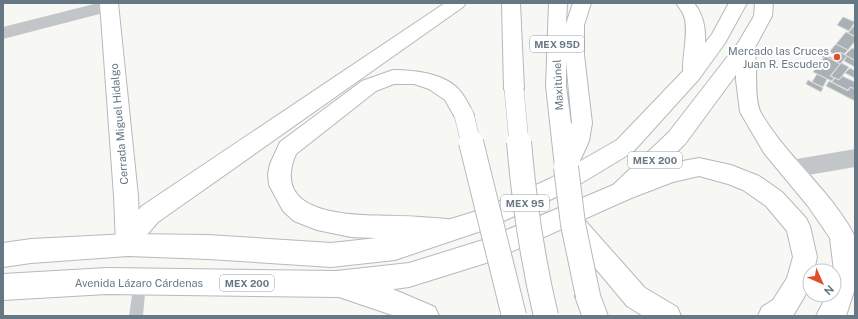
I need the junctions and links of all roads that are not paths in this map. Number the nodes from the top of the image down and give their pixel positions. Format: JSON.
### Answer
{"nodes":[{"id":1,"x":457,"y":3,"type":"edge"},
{"id":2,"x":511,"y":3,"type":"edge"},
{"id":3,"x":558,"y":3,"type":"edge"},
{"id":4,"x":582,"y":3,"type":"edge"},
{"id":5,"x":684,"y":3,"type":"edge"},
{"id":6,"x":738,"y":3,"type":"edge"},
{"id":7,"x":764,"y":3,"type":"edge"},
{"id":8,"x":109,"y":4,"type":"edge"},
{"id":9,"x":3,"y":33,"type":"edge"},
{"id":10,"x":746,"y":48,"type":"junction"},
{"id":11,"x":692,"y":74,"type":"junction"},
{"id":12,"x":855,"y":158,"type":"edge"},
{"id":13,"x":566,"y":167,"type":"junction"},
{"id":14,"x":791,"y":169,"type":"junction"},
{"id":15,"x":621,"y":192,"type":"junction"},
{"id":16,"x":573,"y":224,"type":"junction"},
{"id":17,"x":448,"y":230,"type":"junction"},
{"id":18,"x":128,"y":245,"type":"junction"},
{"id":19,"x":3,"y":255,"type":"edge"},
{"id":20,"x":140,"y":282,"type":"junction"},
{"id":21,"x":336,"y":284,"type":"junction"},
{"id":22,"x":3,"y":288,"type":"edge"},
{"id":23,"x":592,"y":306,"type":"edge"},
{"id":24,"x":136,"y":316,"type":"edge"},
{"id":25,"x":426,"y":316,"type":"edge"},
{"id":26,"x":514,"y":316,"type":"edge"},
{"id":27,"x":546,"y":316,"type":"edge"},
{"id":28,"x":668,"y":316,"type":"edge"},
{"id":29,"x":770,"y":316,"type":"edge"},
{"id":30,"x":829,"y":316,"type":"edge"}],
"edges":[{"from":1,"to":18,"type":"main road"},
{"from":2,"to":27,"type":"main road","number":"MEX 95","bridge":true},
{"from":3,"to":13,"type":"main road","name":"Maxitúnel","number":"MEX 95D"},
{"from":4,"to":13,"type":"main road"},
{"from":5,"to":11,"type":"main road"},
{"from":6,"to":11,"type":"main road","number":"MEX 200"},
{"from":7,"to":10,"type":"main road","number":"MEX 200"},
{"from":8,"to":9,"type":"street"},
{"from":8,"to":18,"type":"main road","name":"Cerrada Miguel Hidalgo"},
{"from":10,"to":14,"type":"main road"},
{"from":10,"to":15,"type":"main road","number":"MEX 200"},
{"from":11,"to":17,"type":"main road","number":"MEX 200"},
{"from":12,"to":14,"type":"street"},
{"from":13,"to":16,"type":"main road","name":"Maxitúnel","bridge":true},
{"from":14,"to":30,"type":"main road"},
{"from":15,"to":21,"type":"main road","name":"Avenida Lázaro Cárdenas","number":"MEX 200"},
{"from":15,"to":29,"type":"main road"},
{"from":16,"to":23,"type":"main road","name":"Maxitúnel","bridge":true},
{"from":16,"to":28,"type":"main road"},
{"from":17,"to":18,"type":"main road","number":"MEX 200"},
{"from":17,"to":26,"type":"main road","bridge":true},
{"from":18,"to":19,"type":"main road","number":"MEX 200"},
{"from":20,"to":21,"type":"main road","name":"Avenida Lázaro Cárdenas","number":"MEX 200"},
{"from":20,"to":22,"type":"main road","name":"Avenida Lázaro Cárdenas","number":"MEX 200"},
{"from":20,"to":24,"type":"lane"},
{"from":21,"to":25,"type":"main road"}]}
